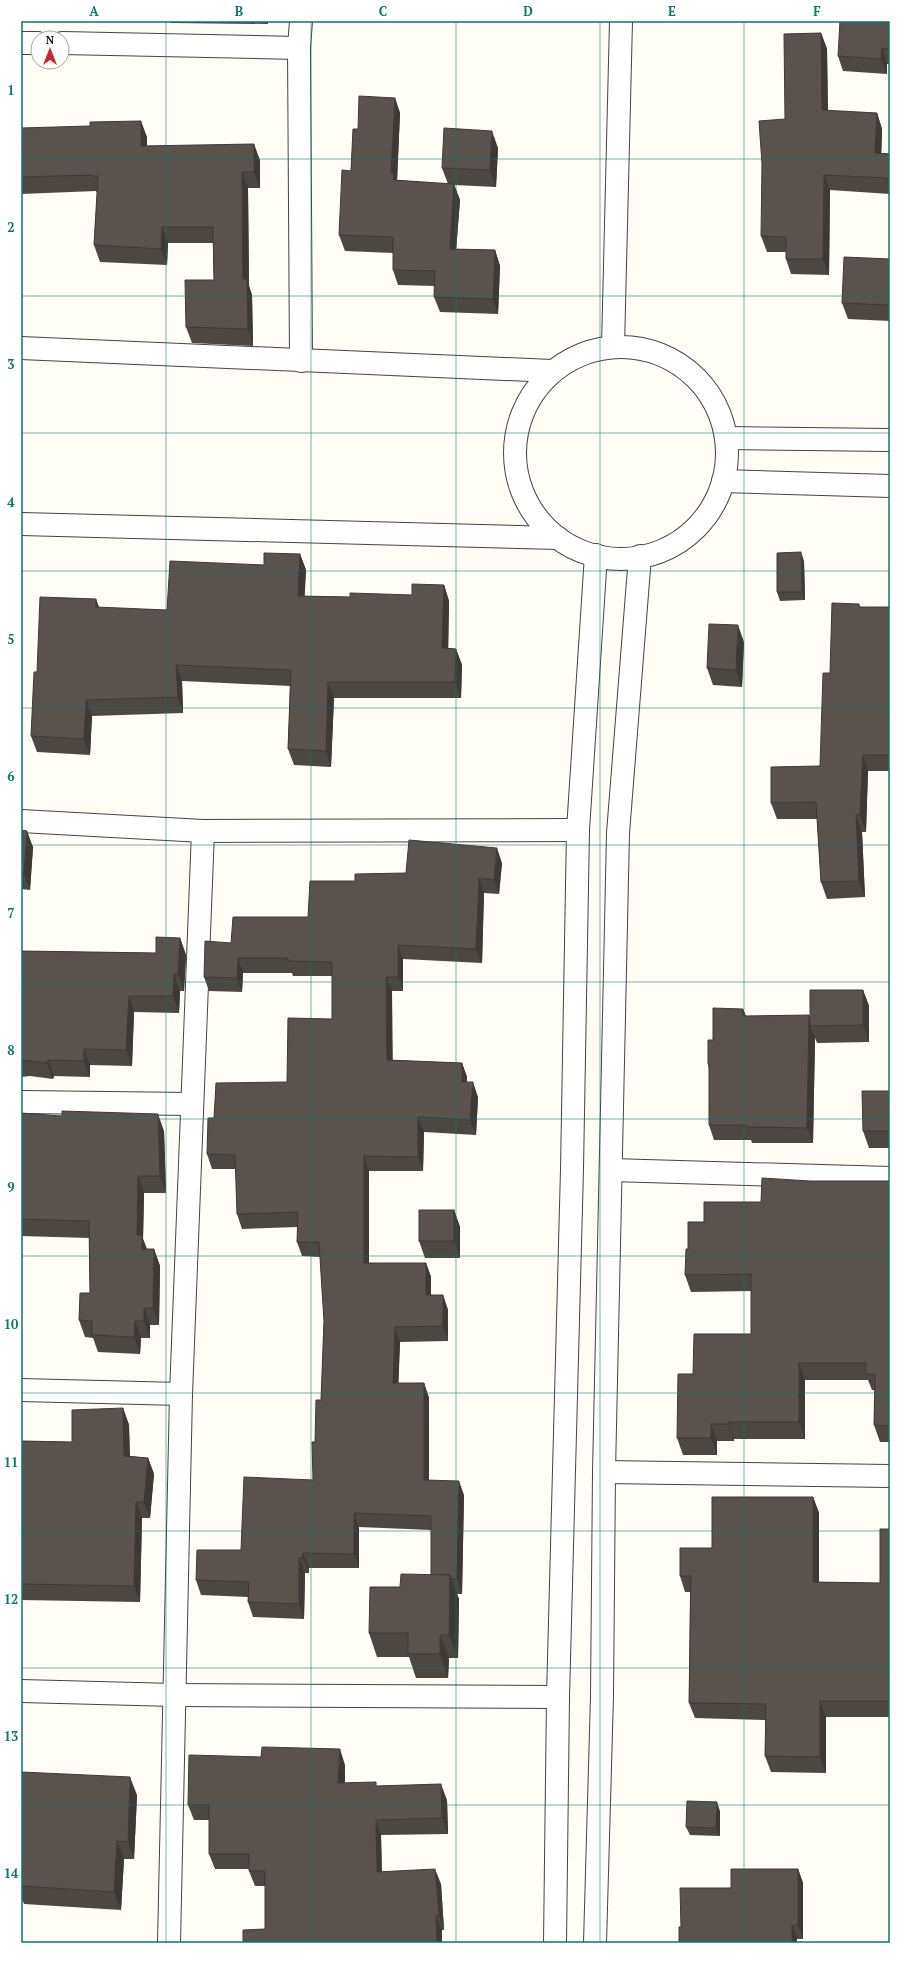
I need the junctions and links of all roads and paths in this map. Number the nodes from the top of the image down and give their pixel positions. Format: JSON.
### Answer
{"nodes":[{"id":1,"x":301,"y":21,"type":"edge"},
{"id":2,"x":621,"y":21,"type":"edge"},
{"id":3,"x":70,"y":43,"type":"edge"},
{"id":4,"x":299,"y":48,"type":"junction"},
{"id":5,"x":613,"y":347,"type":"junction"},
{"id":6,"x":21,"y":348,"type":"edge"},
{"id":7,"x":301,"y":361,"type":"junction"},
{"id":8,"x":552,"y":371,"type":"junction"},
{"id":9,"x":726,"y":438,"type":"junction"},
{"id":10,"x":890,"y":440,"type":"edge"},
{"id":11,"x":723,"y":481,"type":"junction"},
{"id":12,"x":890,"y":486,"type":"edge"},
{"id":13,"x":21,"y":524,"type":"edge"},
{"id":14,"x":558,"y":538,"type":"junction"},
{"id":15,"x":596,"y":555,"type":"junction"},
{"id":16,"x":640,"y":556,"type":"junction"},
{"id":17,"x":21,"y":821,"type":"edge"},
{"id":18,"x":578,"y":830,"type":"junction"},
{"id":19,"x":203,"y":831,"type":"junction"},
{"id":20,"x":21,"y":1102,"type":"edge"},
{"id":21,"x":192,"y":1104,"type":"junction"},
{"id":22,"x":611,"y":1170,"type":"junction"},
{"id":23,"x":890,"y":1178,"type":"edge"},
{"id":24,"x":21,"y":1390,"type":"edge"},
{"id":25,"x":181,"y":1394,"type":"junction"},
{"id":26,"x":604,"y":1472,"type":"junction"},
{"id":27,"x":890,"y":1476,"type":"edge"},
{"id":28,"x":21,"y":1691,"type":"edge"},
{"id":29,"x":175,"y":1695,"type":"junction"},
{"id":30,"x":558,"y":1697,"type":"junction"},
{"id":31,"x":169,"y":1943,"type":"edge"},
{"id":32,"x":555,"y":1943,"type":"edge"},
{"id":33,"x":595,"y":1943,"type":"edge"}],
"edges":[{"from":1,"to":4,"type":"street"},
{"from":2,"to":5,"type":"street"},
{"from":3,"to":4,"type":"street"},
{"from":4,"to":7,"type":"street"},
{"from":5,"to":8,"type":"street"},
{"from":5,"to":9,"type":"street"},
{"from":6,"to":7,"type":"street"},
{"from":7,"to":8,"type":"street"},
{"from":8,"to":14,"type":"street"},
{"from":9,"to":10,"type":"street"},
{"from":9,"to":11,"type":"street"},
{"from":11,"to":12,"type":"street"},
{"from":11,"to":16,"type":"street"},
{"from":13,"to":14,"type":"street"},
{"from":14,"to":15,"type":"street"},
{"from":15,"to":16,"type":"street"},
{"from":15,"to":18,"type":"street"},
{"from":16,"to":22,"type":"street"},
{"from":17,"to":19,"type":"street"},
{"from":18,"to":19,"type":"street"},
{"from":18,"to":30,"type":"street"},
{"from":19,"to":21,"type":"street"},
{"from":20,"to":21,"type":"street"},
{"from":21,"to":25,"type":"street"},
{"from":22,"to":23,"type":"street"},
{"from":22,"to":26,"type":"street"},
{"from":24,"to":25,"type":"street"},
{"from":25,"to":29,"type":"street"},
{"from":26,"to":27,"type":"street"},
{"from":26,"to":33,"type":"street"},
{"from":28,"to":29,"type":"street"},
{"from":29,"to":30,"type":"street"},
{"from":29,"to":31,"type":"street"},
{"from":30,"to":32,"type":"street"}]}
